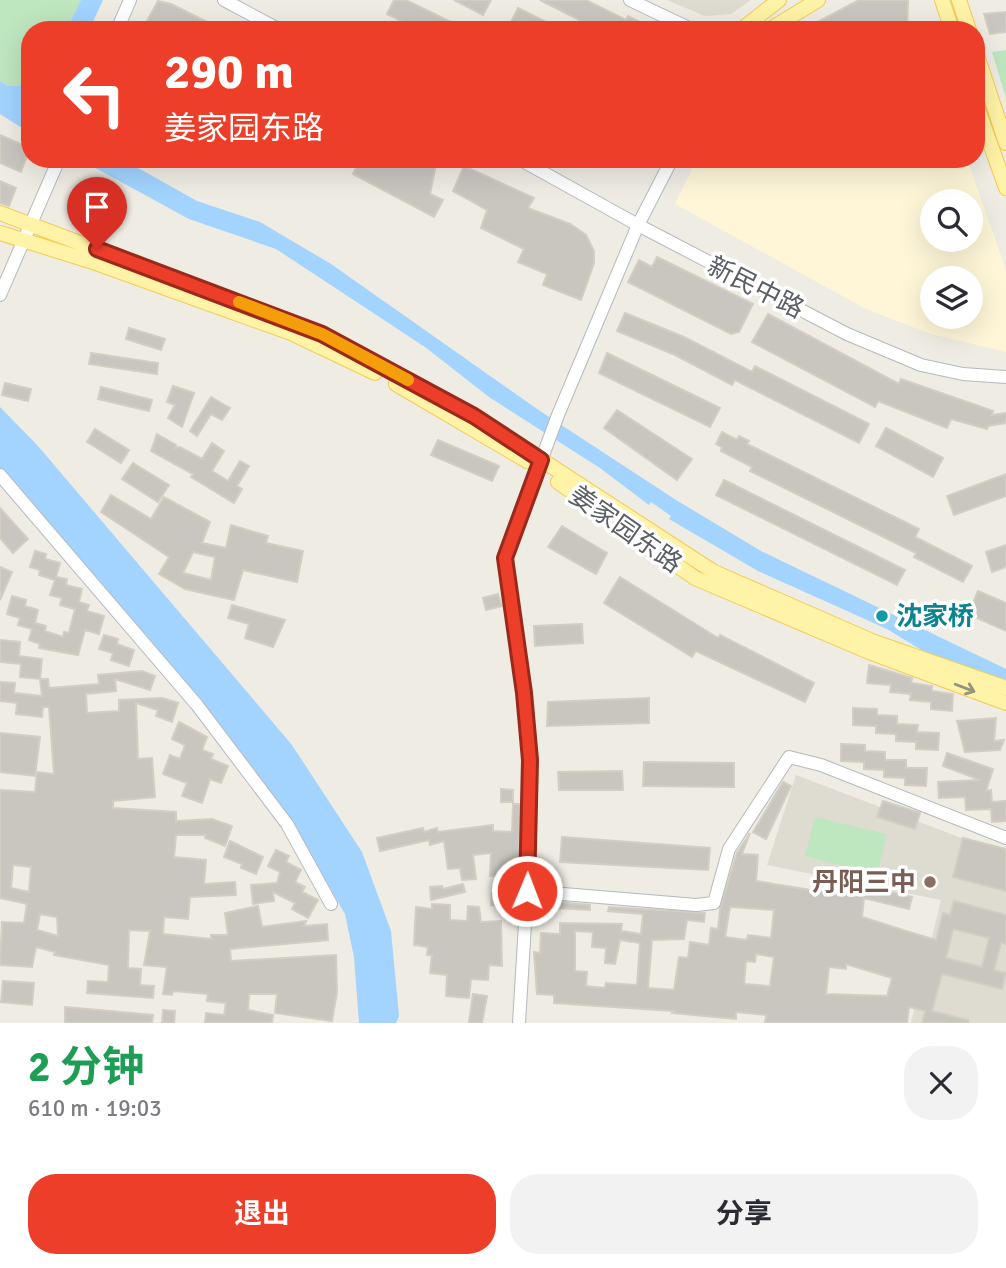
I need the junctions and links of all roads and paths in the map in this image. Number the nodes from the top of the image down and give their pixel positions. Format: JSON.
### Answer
{"nodes":[{"id":1,"x":130,"y":0,"type":"edge"},
{"id":2,"x":224,"y":0,"type":"edge"},
{"id":3,"x":630,"y":0,"type":"edge"},
{"id":4,"x":779,"y":0,"type":"edge"},
{"id":5,"x":818,"y":0,"type":"edge"},
{"id":6,"x":942,"y":0,"type":"edge"},
{"id":7,"x":959,"y":0,"type":"edge"},
{"id":8,"x":121,"y":21,"type":"edge"},
{"id":9,"x":264,"y":21,"type":"edge"},
{"id":10,"x":674,"y":21,"type":"edge"},
{"id":11,"x":752,"y":21,"type":"edge"},
{"id":12,"x":784,"y":21,"type":"edge"},
{"id":13,"x":948,"y":21,"type":"edge"},
{"id":14,"x":966,"y":21,"type":"edge"},
{"id":15,"x":985,"y":79,"type":"edge"},
{"id":16,"x":985,"y":129,"type":"edge"},
{"id":17,"x":1006,"y":143,"type":"edge"},
{"id":18,"x":55,"y":168,"type":"edge"},
{"id":19,"x":536,"y":168,"type":"edge"},
{"id":20,"x":667,"y":168,"type":"edge"},
{"id":21,"x":1006,"y":188,"type":"edge"},
{"id":22,"x":0,"y":213,"type":"edge"},
{"id":23,"x":30,"y":225,"type":"junction"},
{"id":24,"x":638,"y":225,"type":"junction"},
{"id":25,"x":0,"y":233,"type":"edge"},
{"id":26,"x":23,"y":242,"type":"junction"},
{"id":27,"x":0,"y":295,"type":"edge"},
{"id":28,"x":1006,"y":377,"type":"edge"},
{"id":29,"x":540,"y":464,"type":"junction"},
{"id":30,"x":0,"y":475,"type":"edge"},
{"id":31,"x":1006,"y":688,"type":"edge"},
{"id":32,"x":1006,"y":704,"type":"edge"},
{"id":33,"x":1006,"y":838,"type":"edge"},
{"id":34,"x":527,"y":891,"type":"junction"},
{"id":35,"x":331,"y":904,"type":"dead end"},
{"id":36,"x":519,"y":1023,"type":"edge"}],
"edges":[{"from":1,"to":8,"type":"street"},
{"from":2,"to":9,"type":"street"},
{"from":3,"to":10,"type":"street"},
{"from":4,"to":11,"type":"main road"},
{"from":5,"to":12,"type":"main road"},
{"from":6,"to":13,"type":"main road"},
{"from":7,"to":14,"type":"main road"},
{"from":15,"to":17,"type":"main road"},
{"from":16,"to":21,"type":"main road"},
{"from":18,"to":23,"type":"street"},
{"from":19,"to":24,"type":"street","name":"新民中路"},
{"from":20,"to":24,"type":"street"},
{"from":22,"to":23,"type":"main road","name":"姜家园东路"},
{"from":23,"to":26,"type":"street"},
{"from":23,"to":29,"type":"main road","name":"姜家园东路"},
{"from":24,"to":28,"type":"street","name":"新民中路"},
{"from":24,"to":29,"type":"street"},
{"from":25,"to":26,"type":"main road","name":"姜家园东路"},
{"from":26,"to":27,"type":"street"},
{"from":26,"to":29,"type":"main road","name":"姜家园东路"},
{"from":29,"to":31,"type":"main road","name":"姜家园东路"},
{"from":29,"to":32,"type":"main road","name":"姜家园东路","one_way":true},
{"from":29,"to":34,"type":"street"},
{"from":30,"to":35,"type":"street"},
{"from":33,"to":34,"type":"street"},
{"from":34,"to":36,"type":"street"}]}
